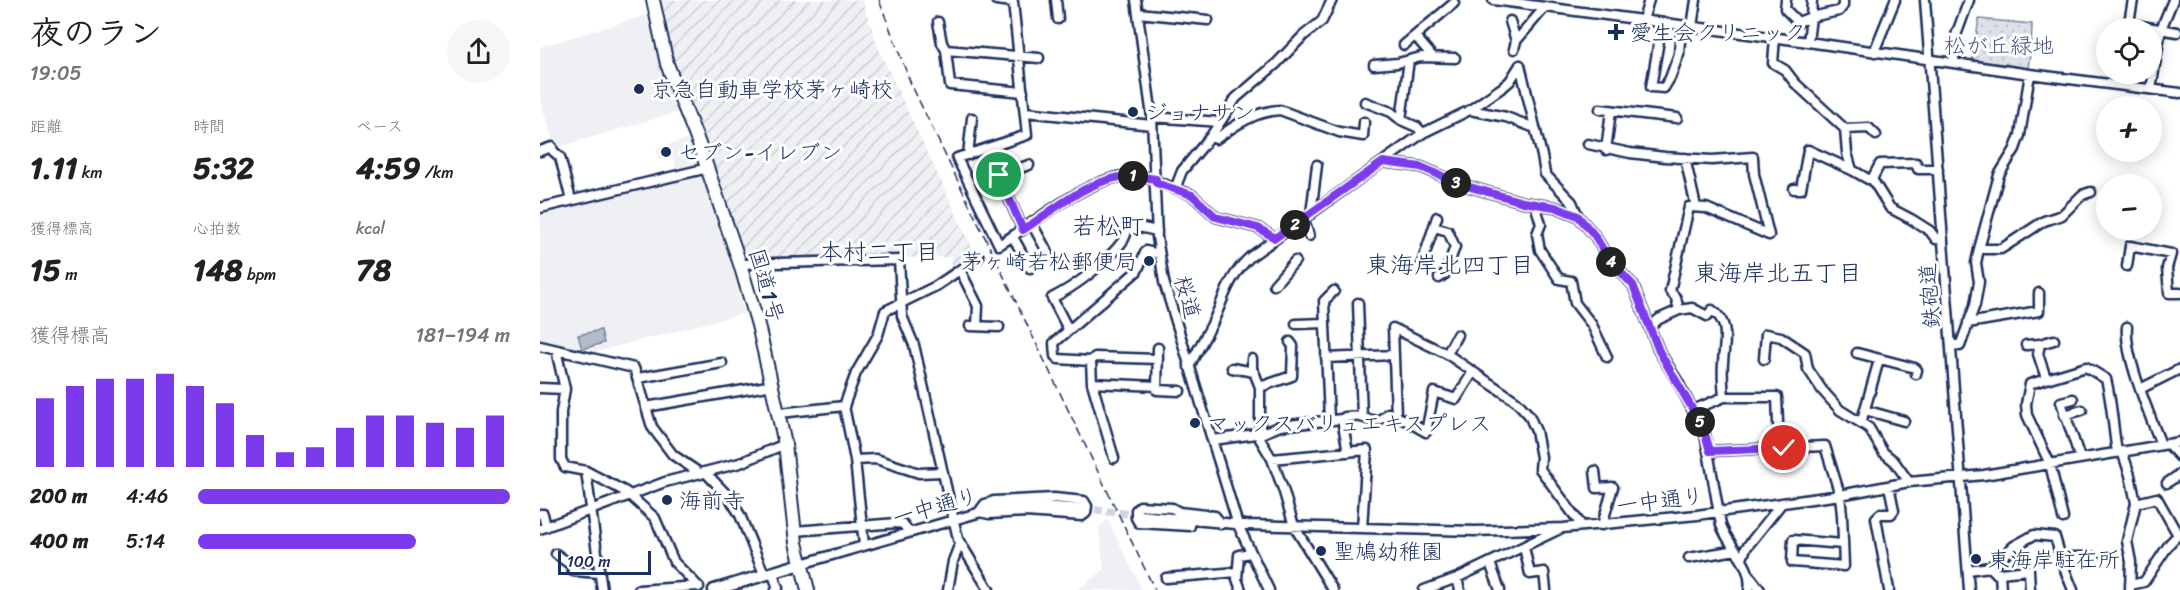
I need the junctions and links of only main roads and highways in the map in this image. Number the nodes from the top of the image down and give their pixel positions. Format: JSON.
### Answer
{"nodes":[{"id":1,"x":653,"y":0,"type":"edge"},
{"id":2,"x":801,"y":564,"type":"junction"},
{"id":3,"x":714,"y":590,"type":"edge"},
{"id":4,"x":808,"y":590,"type":"edge"}],
"edges":[{"from":1,"to":2,"type":"highway","name":"国道1号"},
{"from":2,"to":3,"type":"main road"},
{"from":2,"to":4,"type":"highway","name":"国道1号"}]}
